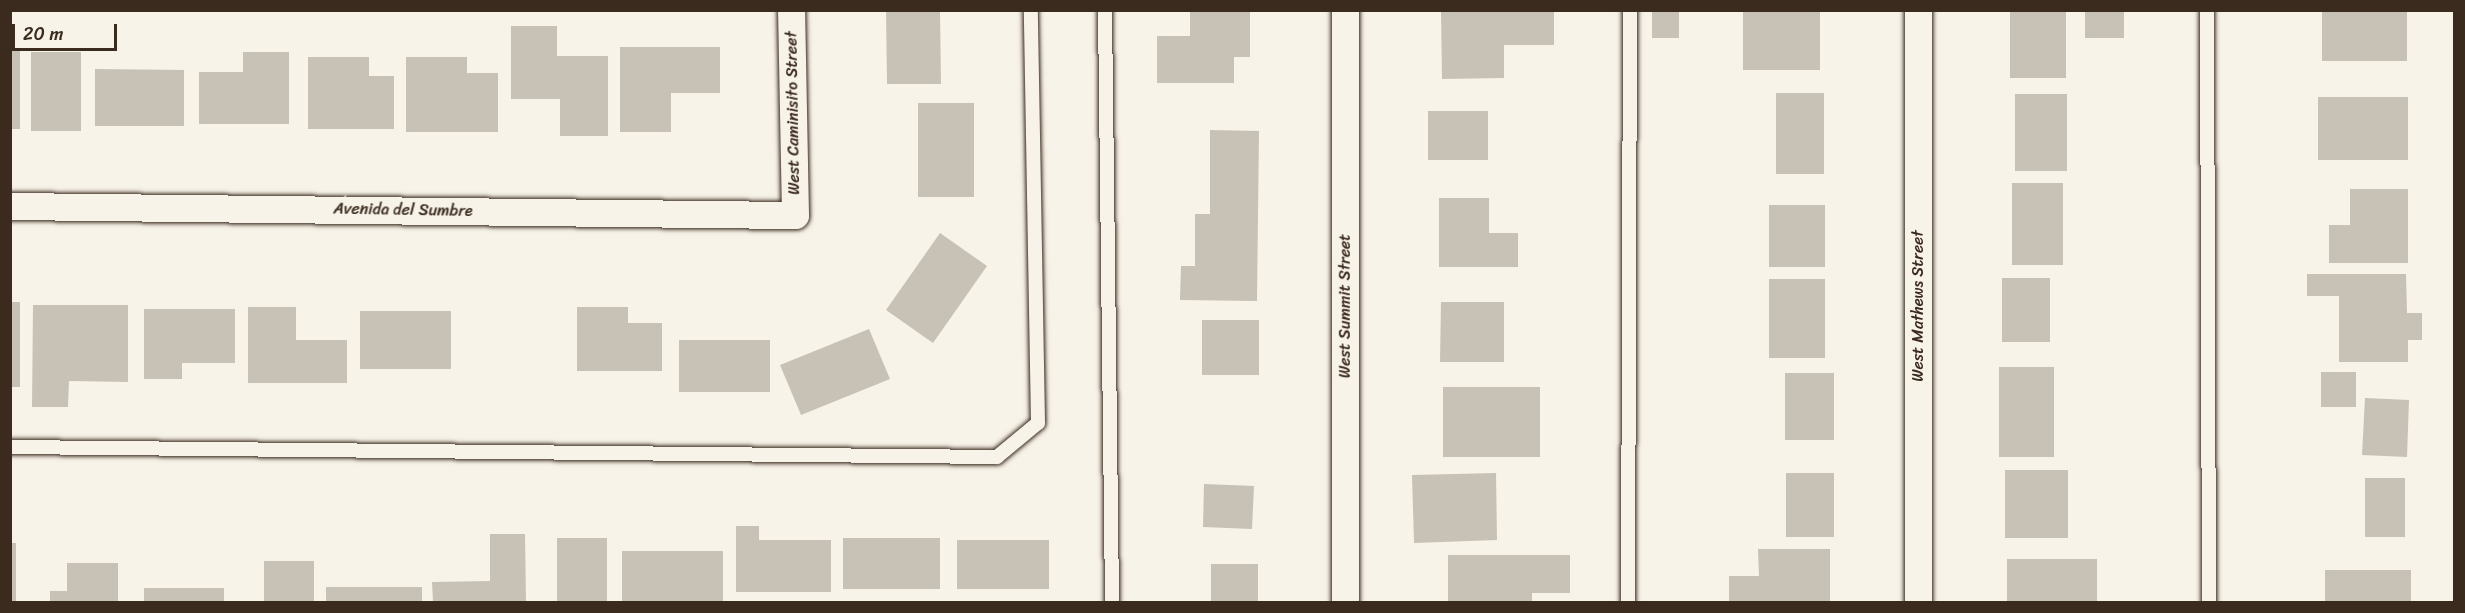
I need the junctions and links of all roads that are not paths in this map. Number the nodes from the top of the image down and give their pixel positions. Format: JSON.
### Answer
{"nodes":[{"id":1,"x":791,"y":10,"type":"edge"},
{"id":2,"x":1031,"y":10,"type":"edge"},
{"id":3,"x":1105,"y":10,"type":"edge"},
{"id":4,"x":1345,"y":10,"type":"edge"},
{"id":5,"x":1630,"y":10,"type":"edge"},
{"id":6,"x":1918,"y":10,"type":"edge"},
{"id":7,"x":2207,"y":10,"type":"edge"},
{"id":8,"x":10,"y":206,"type":"edge"},
{"id":9,"x":795,"y":215,"type":"joint"},
{"id":10,"x":10,"y":447,"type":"edge"},
{"id":11,"x":1112,"y":603,"type":"edge"},
{"id":12,"x":1345,"y":603,"type":"edge"},
{"id":13,"x":1628,"y":603,"type":"edge"},
{"id":14,"x":1918,"y":603,"type":"edge"},
{"id":15,"x":2209,"y":603,"type":"edge"}],
"edges":[{"from":1,"to":9,"type":"street","name":"West Caminisito Street"},
{"from":2,"to":10,"type":"lane"},
{"from":3,"to":11,"type":"lane"},
{"from":4,"to":12,"type":"street","name":"West Summit Street"},
{"from":5,"to":13,"type":"lane"},
{"from":6,"to":14,"type":"street","name":"West Mathews Street"},
{"from":7,"to":15,"type":"lane"},
{"from":8,"to":9,"type":"street","name":"Avenida del Sumbre"}]}
